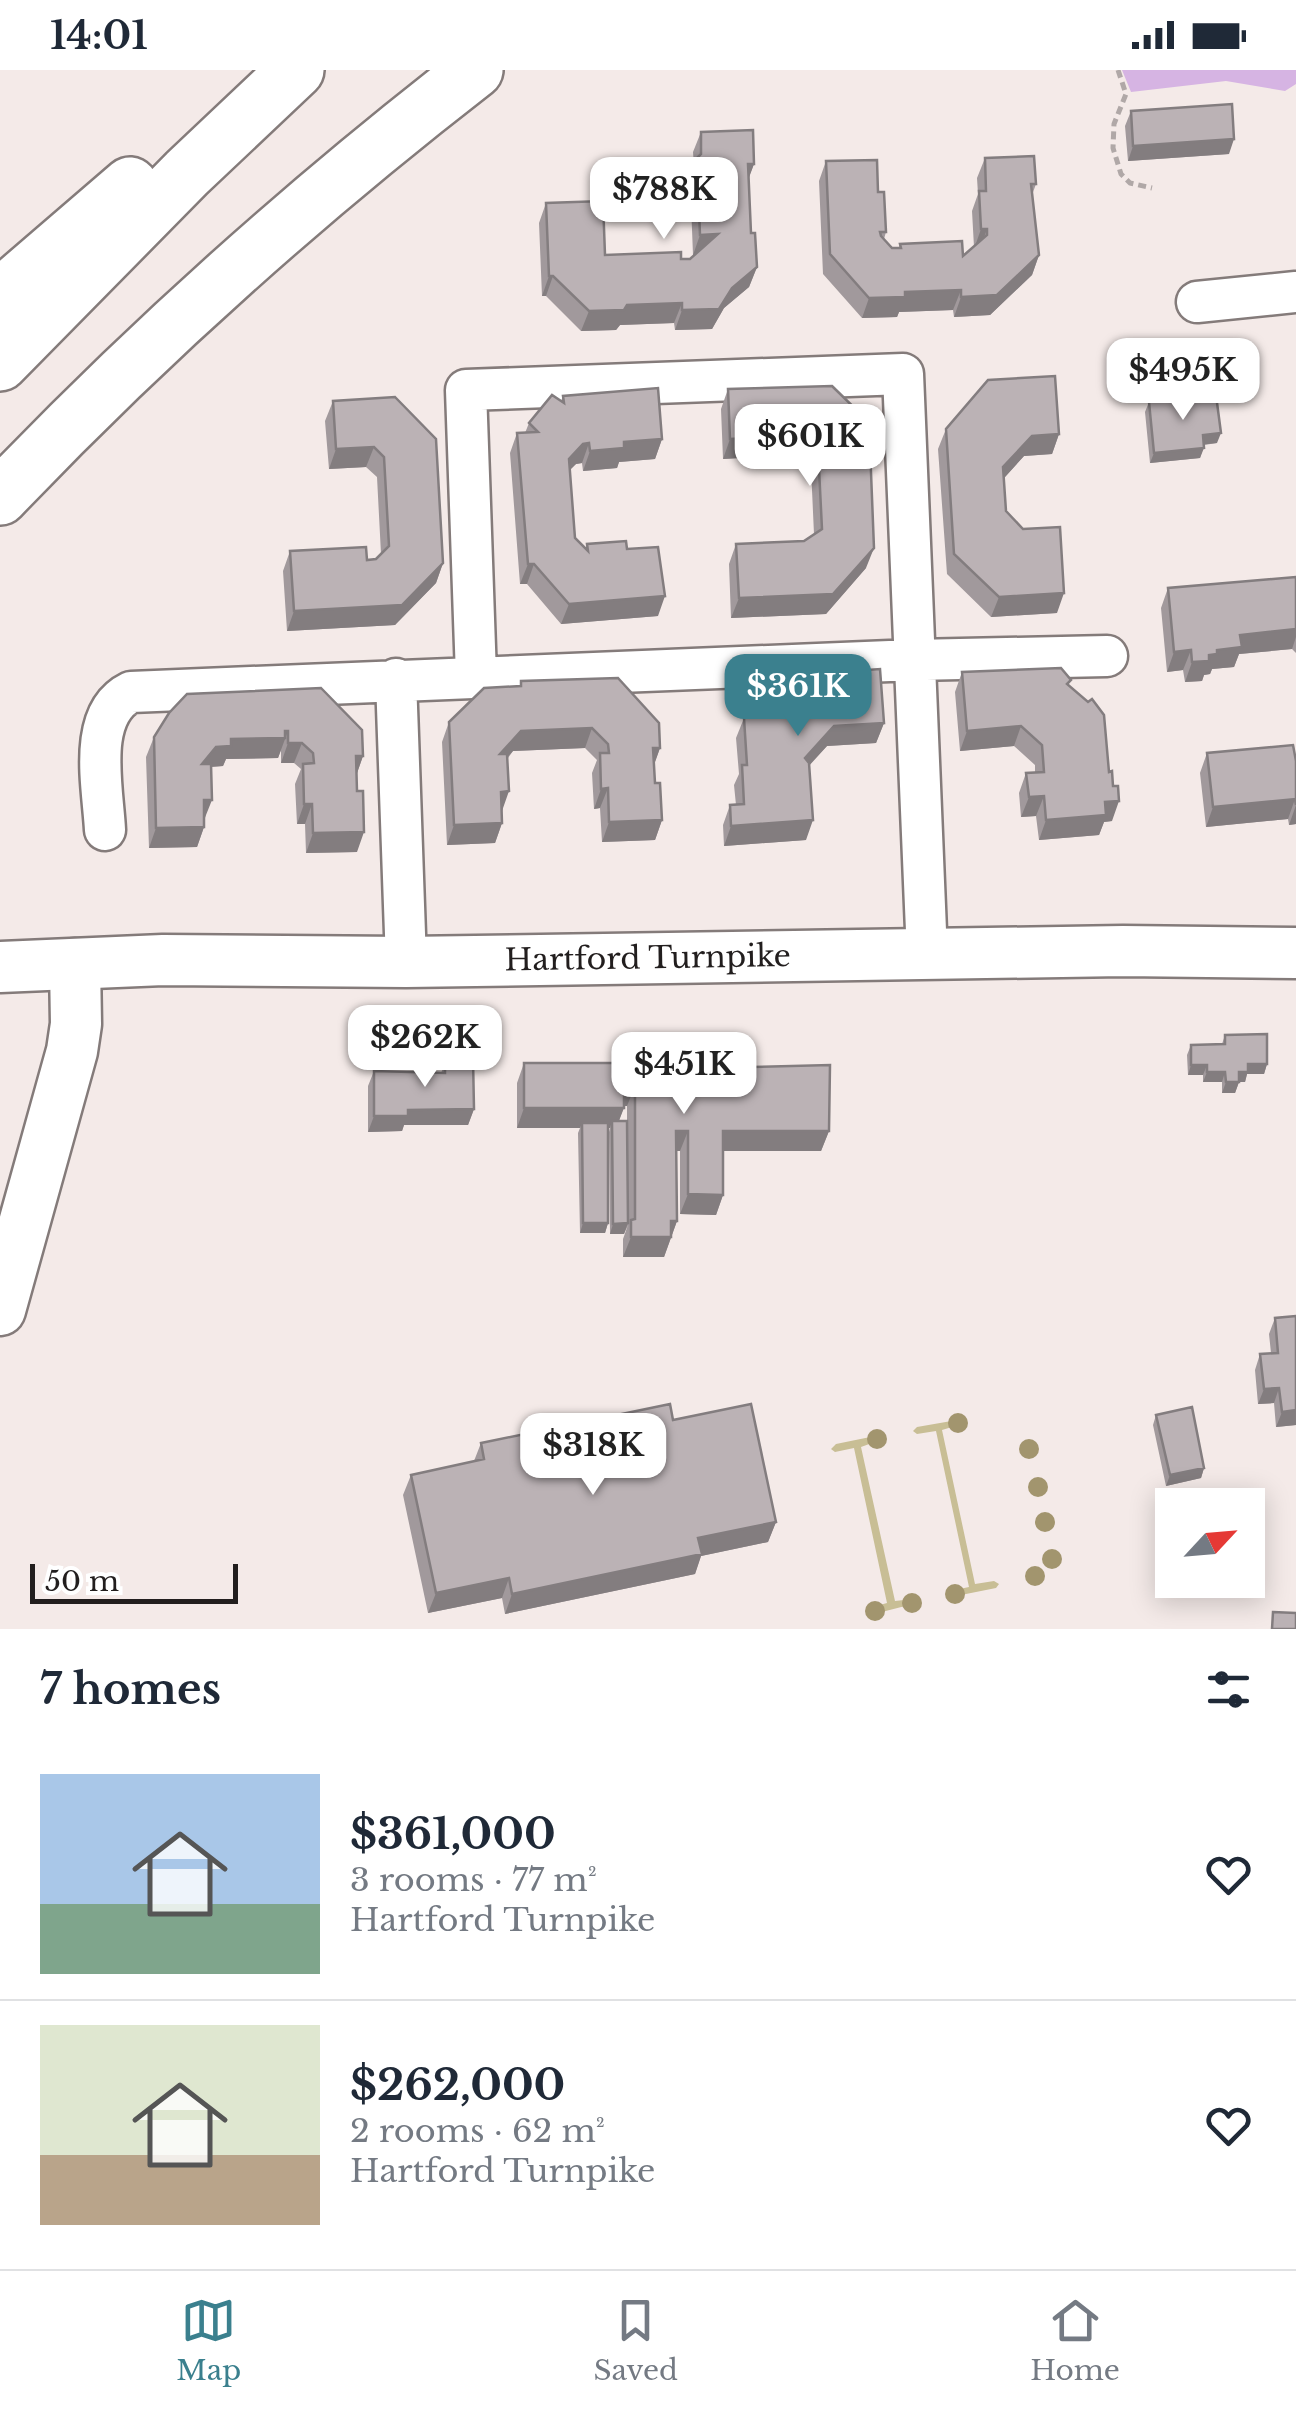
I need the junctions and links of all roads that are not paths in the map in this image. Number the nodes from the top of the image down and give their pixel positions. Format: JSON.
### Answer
{"nodes":[{"id":1,"x":475,"y":70,"type":"edge"},
{"id":2,"x":279,"y":85,"type":"edge"},
{"id":3,"x":1296,"y":292,"type":"edge"},
{"id":4,"x":0,"y":297,"type":"edge"},
{"id":5,"x":1198,"y":302,"type":"dead end"},
{"id":6,"x":0,"y":363,"type":"edge"},
{"id":7,"x":0,"y":497,"type":"edge"},
{"id":8,"x":1107,"y":656,"type":"dead end"},
{"id":9,"x":914,"y":660,"type":"junction"},
{"id":10,"x":476,"y":676,"type":"junction"},
{"id":11,"x":396,"y":679,"type":"junction"},
{"id":12,"x":105,"y":830,"type":"dead end"},
{"id":13,"x":1296,"y":953,"type":"edge"},
{"id":14,"x":926,"y":955,"type":"junction"},
{"id":15,"x":406,"y":962,"type":"junction"},
{"id":16,"x":76,"y":964,"type":"junction"},
{"id":17,"x":0,"y":967,"type":"edge"},
{"id":18,"x":0,"y":1310,"type":"edge"}],
"edges":[{"from":1,"to":7,"type":"highway"},
{"from":2,"to":4,"type":"highway"},
{"from":2,"to":6,"type":"highway"},
{"from":3,"to":5,"type":"street"},
{"from":8,"to":9,"type":"street"},
{"from":9,"to":10,"type":"street"},
{"from":9,"to":10,"type":"street"},
{"from":9,"to":14,"type":"street"},
{"from":10,"to":11,"type":"street"},
{"from":11,"to":12,"type":"street"},
{"from":11,"to":15,"type":"street"},
{"from":13,"to":14,"type":"main road","name":"Hartford Turnpike"},
{"from":14,"to":15,"type":"main road","name":"Hartford Turnpike"},
{"from":15,"to":16,"type":"main road","name":"Hartford Turnpike"},
{"from":16,"to":17,"type":"main road","name":"Hartford Turnpike"},
{"from":16,"to":18,"type":"main road"}]}
